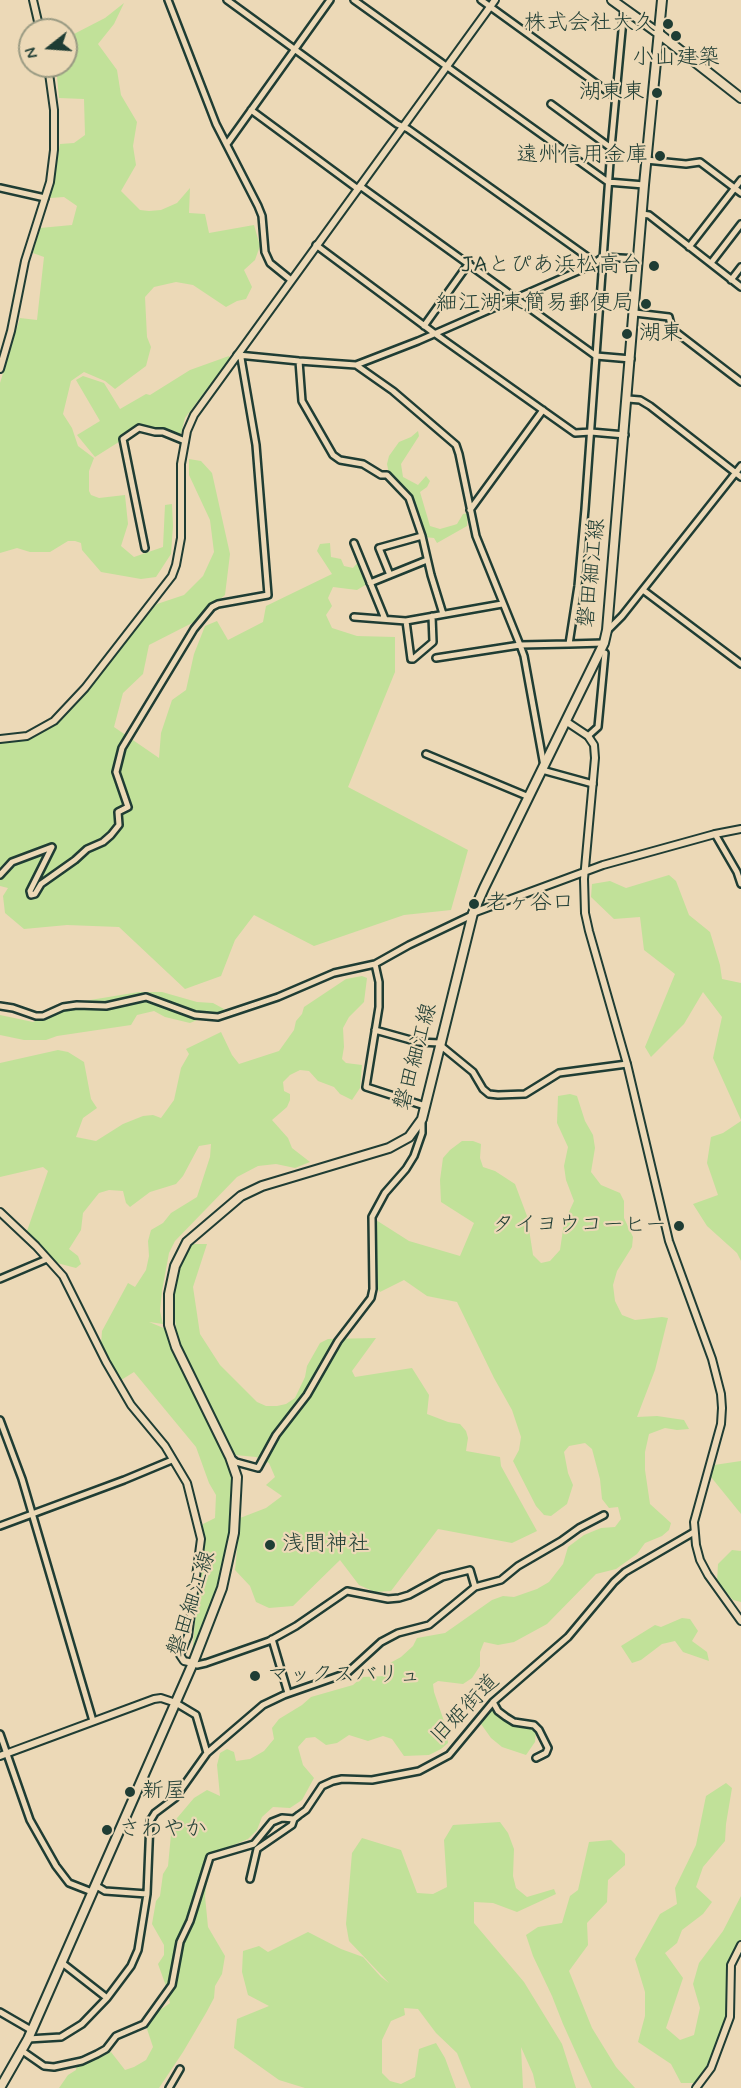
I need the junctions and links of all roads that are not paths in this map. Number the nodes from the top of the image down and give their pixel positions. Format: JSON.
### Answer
{"nodes":[{"id":1,"x":33,"y":0,"type":"edge"},
{"id":2,"x":168,"y":0,"type":"edge"},
{"id":3,"x":227,"y":0,"type":"edge"},
{"id":4,"x":330,"y":0,"type":"edge"},
{"id":5,"x":354,"y":0,"type":"edge"},
{"id":6,"x":481,"y":0,"type":"edge"},
{"id":7,"x":495,"y":0,"type":"edge"},
{"id":8,"x":612,"y":0,"type":"edge"},
{"id":9,"x":662,"y":0,"type":"edge"},
{"id":10,"x":490,"y":7,"type":"junction"},
{"id":11,"x":624,"y":9,"type":"junction"},
{"id":12,"x":37,"y":18,"type":"edge"},
{"id":13,"x":658,"y":33,"type":"junction"},
{"id":14,"x":294,"y":50,"type":"junction"},
{"id":15,"x":447,"y":66,"type":"junction"},
{"id":16,"x":50,"y":78,"type":"edge"},
{"id":17,"x":740,"y":96,"type":"edge"},
{"id":18,"x":615,"y":97,"type":"junction"},
{"id":19,"x":550,"y":104,"type":"dead end"},
{"id":20,"x":251,"y":110,"type":"junction"},
{"id":21,"x":403,"y":126,"type":"junction"},
{"id":22,"x":226,"y":144,"type":"junction"},
{"id":23,"x":611,"y":148,"type":"junction"},
{"id":24,"x":646,"y":160,"type":"junction"},
{"id":25,"x":741,"y":180,"type":"edge"},
{"id":26,"x":608,"y":182,"type":"junction"},
{"id":27,"x":644,"y":185,"type":"junction"},
{"id":28,"x":359,"y":187,"type":"junction"},
{"id":29,"x":0,"y":188,"type":"edge"},
{"id":30,"x":734,"y":188,"type":"junction"},
{"id":31,"x":741,"y":193,"type":"edge"},
{"id":32,"x":45,"y":198,"type":"junction"},
{"id":33,"x":642,"y":214,"type":"junction"},
{"id":34,"x":741,"y":224,"type":"edge"},
{"id":35,"x":316,"y":245,"type":"junction"},
{"id":36,"x":689,"y":247,"type":"junction"},
{"id":37,"x":603,"y":258,"type":"junction"},
{"id":38,"x":638,"y":259,"type":"junction"},
{"id":39,"x":469,"y":263,"type":"junction"},
{"id":40,"x":596,"y":263,"type":"junction"},
{"id":41,"x":711,"y":263,"type":"junction"},
{"id":42,"x":741,"y":267,"type":"edge"},
{"id":43,"x":291,"y":280,"type":"junction"},
{"id":44,"x":731,"y":280,"type":"junction"},
{"id":45,"x":741,"y":287,"type":"edge"},
{"id":46,"x":516,"y":298,"type":"junction"},
{"id":47,"x":635,"y":313,"type":"junction"},
{"id":48,"x":424,"y":326,"type":"junction"},
{"id":49,"x":434,"y":333,"type":"junction"},
{"id":50,"x":237,"y":355,"type":"junction"},
{"id":51,"x":596,"y":356,"type":"junction"},
{"id":52,"x":631,"y":359,"type":"junction"},
{"id":53,"x":299,"y":362,"type":"junction"},
{"id":54,"x":356,"y":365,"type":"junction"},
{"id":55,"x":0,"y":369,"type":"edge"},
{"id":56,"x":741,"y":382,"type":"edge"},
{"id":57,"x":628,"y":399,"type":"junction"},
{"id":58,"x":543,"y":410,"type":"junction"},
{"id":59,"x":591,"y":432,"type":"junction"},
{"id":60,"x":625,"y":435,"type":"junction"},
{"id":61,"x":185,"y":441,"type":"junction"},
{"id":62,"x":741,"y":466,"type":"edge"},
{"id":63,"x":738,"y":475,"type":"edge"},
{"id":64,"x":470,"y":510,"type":"junction"},
{"id":65,"x":422,"y":536,"type":"junction"},
{"id":66,"x":354,"y":543,"type":"dead end"},
{"id":67,"x":145,"y":548,"type":"dead end"},
{"id":68,"x":428,"y":560,"type":"junction"},
{"id":69,"x":390,"y":575,"type":"junction"},
{"id":70,"x":370,"y":584,"type":"junction"},
{"id":71,"x":643,"y":590,"type":"junction"},
{"id":72,"x":502,"y":604,"type":"junction"},
{"id":73,"x":443,"y":614,"type":"junction"},
{"id":74,"x":432,"y":616,"type":"junction"},
{"id":75,"x":354,"y":617,"type":"dead end"},
{"id":76,"x":385,"y":619,"type":"junction"},
{"id":77,"x":406,"y":621,"type":"junction"},
{"id":78,"x":607,"y":630,"type":"junction"},
{"id":79,"x":604,"y":643,"type":"junction"},
{"id":80,"x":569,"y":644,"type":"junction"},
{"id":81,"x":520,"y":645,"type":"junction"},
{"id":82,"x":605,"y":653,"type":"dead end"},
{"id":83,"x":436,"y":658,"type":"dead end"},
{"id":84,"x":741,"y":664,"type":"edge"},
{"id":85,"x":567,"y":722,"type":"junction"},
{"id":86,"x":588,"y":736,"type":"junction"},
{"id":87,"x":0,"y":739,"type":"edge"},
{"id":88,"x":426,"y":754,"type":"dead end"},
{"id":89,"x":543,"y":768,"type":"junction"},
{"id":90,"x":593,"y":784,"type":"junction"},
{"id":91,"x":529,"y":796,"type":"junction"},
{"id":92,"x":741,"y":829,"type":"edge"},
{"id":93,"x":715,"y":834,"type":"junction"},
{"id":94,"x":585,"y":871,"type":"junction"},
{"id":95,"x":0,"y":875,"type":"edge"},
{"id":96,"x":741,"y":884,"type":"edge"},
{"id":97,"x":473,"y":914,"type":"junction"},
{"id":98,"x":375,"y":964,"type":"junction"},
{"id":99,"x":0,"y":1006,"type":"edge"},
{"id":100,"x":375,"y":1030,"type":"junction"},
{"id":101,"x":440,"y":1044,"type":"junction"},
{"id":102,"x":627,"y":1064,"type":"junction"},
{"id":103,"x":425,"y":1106,"type":"junction"},
{"id":104,"x":422,"y":1119,"type":"junction"},
{"id":105,"x":0,"y":1212,"type":"edge"},
{"id":106,"x":46,"y":1259,"type":"junction"},
{"id":107,"x":0,"y":1279,"type":"edge"},
{"id":108,"x":0,"y":1420,"type":"edge"},
{"id":109,"x":230,"y":1458,"type":"junction"},
{"id":110,"x":172,"y":1460,"type":"junction"},
{"id":111,"x":32,"y":1514,"type":"junction"},
{"id":112,"x":603,"y":1515,"type":"dead end"},
{"id":113,"x":0,"y":1526,"type":"edge"},
{"id":114,"x":694,"y":1532,"type":"junction"},
{"id":115,"x":475,"y":1587,"type":"junction"},
{"id":116,"x":741,"y":1622,"type":"edge"},
{"id":117,"x":272,"y":1639,"type":"junction"},
{"id":118,"x":193,"y":1664,"type":"junction"},
{"id":119,"x":288,"y":1694,"type":"junction"},
{"id":120,"x":176,"y":1702,"type":"junction"},
{"id":121,"x":493,"y":1702,"type":"junction"},
{"id":122,"x":93,"y":1721,"type":"junction"},
{"id":123,"x":0,"y":1734,"type":"edge"},
{"id":124,"x":8,"y":1753,"type":"junction"},
{"id":125,"x":207,"y":1753,"type":"junction"},
{"id":126,"x":0,"y":1756,"type":"edge"},
{"id":127,"x":536,"y":1758,"type":"dead end"},
{"id":128,"x":294,"y":1819,"type":"junction"},
{"id":129,"x":250,"y":1879,"type":"dead end"},
{"id":130,"x":93,"y":1889,"type":"junction"},
{"id":131,"x":147,"y":1894,"type":"junction"},
{"id":132,"x":741,"y":1945,"type":"edge"},
{"id":133,"x":61,"y":1962,"type":"junction"},
{"id":134,"x":107,"y":1998,"type":"junction"},
{"id":135,"x":0,"y":2012,"type":"edge"},
{"id":136,"x":31,"y":2030,"type":"junction"},
{"id":137,"x":28,"y":2039,"type":"junction"},
{"id":138,"x":21,"y":2050,"type":"junction"},
{"id":139,"x":180,"y":2069,"type":"dead end"},
{"id":140,"x":0,"y":2088,"type":"edge"},
{"id":141,"x":169,"y":2088,"type":"edge"},
{"id":142,"x":696,"y":2088,"type":"edge"}],
"edges":[{"from":1,"to":12,"type":"street"},
{"from":2,"to":22,"type":"street"},
{"from":3,"to":14,"type":"street"},
{"from":4,"to":14,"type":"street"},
{"from":5,"to":15,"type":"street"},
{"from":6,"to":10,"type":"street"},
{"from":7,"to":10,"type":"street"},
{"from":8,"to":11,"type":"main road"},
{"from":9,"to":13,"type":"main road","name":"磐田細江線"},
{"from":10,"to":15,"type":"street"},
{"from":10,"to":18,"type":"street"},
{"from":11,"to":13,"type":"main road"},
{"from":11,"to":18,"type":"street"},
{"from":13,"to":17,"type":"main road"},
{"from":13,"to":24,"type":"main road","name":"磐田細江線"},
{"from":14,"to":20,"type":"street"},
{"from":14,"to":21,"type":"street"},
{"from":15,"to":21,"type":"street"},
{"from":15,"to":26,"type":"street"},
{"from":16,"to":32,"type":"street"},
{"from":18,"to":23,"type":"street"},
{"from":19,"to":23,"type":"street"},
{"from":20,"to":22,"type":"street"},
{"from":20,"to":28,"type":"street"},
{"from":21,"to":28,"type":"street"},
{"from":21,"to":40,"type":"street"},
{"from":22,"to":43,"type":"street"},
{"from":23,"to":26,"type":"street"},
{"from":24,"to":27,"type":"main road","name":"磐田細江線"},
{"from":24,"to":30,"type":"street"},
{"from":25,"to":30,"type":"street"},
{"from":26,"to":27,"type":"street"},
{"from":26,"to":37,"type":"street"},
{"from":27,"to":33,"type":"main road","name":"磐田細江線"},
{"from":28,"to":35,"type":"street"},
{"from":28,"to":39,"type":"street"},
{"from":29,"to":32,"type":"street"},
{"from":30,"to":31,"type":"street"},
{"from":30,"to":36,"type":"street"},
{"from":32,"to":55,"type":"street"},
{"from":33,"to":36,"type":"street"},
{"from":33,"to":38,"type":"main road","name":"磐田細江線"},
{"from":34,"to":41,"type":"street"},
{"from":35,"to":43,"type":"street"},
{"from":35,"to":48,"type":"street"},
{"from":36,"to":41,"type":"street"},
{"from":37,"to":38,"type":"street"},
{"from":37,"to":40,"type":"street"},
{"from":37,"to":51,"type":"street"},
{"from":38,"to":47,"type":"main road","name":"磐田細江線"},
{"from":39,"to":46,"type":"street"},
{"from":39,"to":48,"type":"street"},
{"from":40,"to":46,"type":"street"},
{"from":41,"to":44,"type":"street"},
{"from":42,"to":44,"type":"street"},
{"from":43,"to":50,"type":"street"},
{"from":44,"to":45,"type":"street"},
{"from":46,"to":49,"type":"street"},
{"from":46,"to":51,"type":"street"},
{"from":47,"to":52,"type":"main road","name":"磐田細江線"},
{"from":47,"to":56,"type":"street"},
{"from":48,"to":49,"type":"street"},
{"from":49,"to":54,"type":"street"},
{"from":49,"to":58,"type":"street"},
{"from":50,"to":53,"type":"street"},
{"from":50,"to":61,"type":"street"},
{"from":50,"to":95,"type":"street"},
{"from":51,"to":52,"type":"street"},
{"from":51,"to":59,"type":"street"},
{"from":52,"to":57,"type":"main road","name":"磐田細江線"},
{"from":53,"to":54,"type":"street"},
{"from":53,"to":65,"type":"street"},
{"from":54,"to":64,"type":"street"},
{"from":57,"to":60,"type":"main road","name":"磐田細江線"},
{"from":57,"to":63,"type":"street"},
{"from":58,"to":59,"type":"street"},
{"from":58,"to":64,"type":"street"},
{"from":59,"to":60,"type":"street"},
{"from":59,"to":80,"type":"street"},
{"from":60,"to":78,"type":"main road","name":"磐田細江線"},
{"from":61,"to":67,"type":"street"},
{"from":61,"to":87,"type":"street"},
{"from":62,"to":63,"type":"street"},
{"from":63,"to":71,"type":"street"},
{"from":64,"to":72,"type":"street"},
{"from":65,"to":68,"type":"street"},
{"from":65,"to":69,"type":"street"},
{"from":66,"to":70,"type":"street"},
{"from":68,"to":69,"type":"street"},
{"from":68,"to":73,"type":"street"},
{"from":69,"to":70,"type":"street"},
{"from":70,"to":76,"type":"street"},
{"from":71,"to":78,"type":"street"},
{"from":71,"to":84,"type":"street"},
{"from":72,"to":73,"type":"street"},
{"from":72,"to":81,"type":"street"},
{"from":73,"to":74,"type":"street"},
{"from":74,"to":77,"type":"street"},
{"from":74,"to":77,"type":"street"},
{"from":75,"to":76,"type":"street"},
{"from":76,"to":77,"type":"street"},
{"from":78,"to":79,"type":"main road","name":"磐田細江線"},
{"from":79,"to":80,"type":"street"},
{"from":79,"to":85,"type":"main road","name":"磐田細江線"},
{"from":80,"to":81,"type":"street"},
{"from":81,"to":83,"type":"street"},
{"from":81,"to":89,"type":"street"},
{"from":82,"to":86,"type":"street"},
{"from":85,"to":86,"type":"street"},
{"from":85,"to":89,"type":"main road","name":"磐田細江線"},
{"from":86,"to":90,"type":"street"},
{"from":88,"to":91,"type":"street"},
{"from":89,"to":90,"type":"street"},
{"from":89,"to":91,"type":"main road","name":"磐田細江線"},
{"from":90,"to":94,"type":"street"},
{"from":91,"to":97,"type":"main road","name":"磐田細江線"},
{"from":92,"to":93,"type":"street"},
{"from":93,"to":94,"type":"street"},
{"from":93,"to":96,"type":"street"},
{"from":94,"to":97,"type":"street"},
{"from":94,"to":102,"type":"street"},
{"from":97,"to":98,"type":"street"},
{"from":97,"to":101,"type":"main road","name":"磐田細江線"},
{"from":98,"to":99,"type":"street"},
{"from":98,"to":100,"type":"street"},
{"from":100,"to":101,"type":"street"},
{"from":100,"to":103,"type":"street"},
{"from":101,"to":102,"type":"street"},
{"from":101,"to":103,"type":"main road","name":"磐田細江線"},
{"from":102,"to":114,"type":"street"},
{"from":103,"to":104,"type":"main road","name":"磐田細江線"},
{"from":104,"to":109,"type":"street"},
{"from":104,"to":109,"type":"main road","name":"磐田細江線"},
{"from":105,"to":106,"type":"street"},
{"from":106,"to":107,"type":"street"},
{"from":106,"to":110,"type":"street"},
{"from":108,"to":111,"type":"street"},
{"from":109,"to":118,"type":"main road","name":"磐田細江線"},
{"from":110,"to":111,"type":"street"},
{"from":110,"to":118,"type":"street"},
{"from":111,"to":113,"type":"street"},
{"from":111,"to":122,"type":"street"},
{"from":112,"to":115,"type":"street"},
{"from":114,"to":116,"type":"street"},
{"from":114,"to":121,"type":"street","name":"旧姫街道"},
{"from":115,"to":117,"type":"street"},
{"from":115,"to":119,"type":"street"},
{"from":117,"to":118,"type":"street"},
{"from":117,"to":119,"type":"street"},
{"from":118,"to":120,"type":"main road","name":"磐田細江線"},
{"from":119,"to":125,"type":"street"},
{"from":120,"to":122,"type":"street"},
{"from":120,"to":125,"type":"street"},
{"from":120,"to":130,"type":"main road","name":"磐田細江線"},
{"from":121,"to":127,"type":"street"},
{"from":121,"to":128,"type":"street","name":"旧姫街道"},
{"from":122,"to":124,"type":"street"},
{"from":123,"to":124,"type":"street"},
{"from":124,"to":126,"type":"street"},
{"from":124,"to":130,"type":"street"},
{"from":125,"to":131,"type":"street"},
{"from":128,"to":129,"type":"street"},
{"from":128,"to":138,"type":"street","name":"旧姫街道"},
{"from":130,"to":131,"type":"street"},
{"from":130,"to":133,"type":"main road","name":"磐田細江線"},
{"from":131,"to":134,"type":"street"},
{"from":132,"to":142,"type":"street"},
{"from":133,"to":134,"type":"street"},
{"from":133,"to":136,"type":"main road","name":"磐田細江線"},
{"from":134,"to":137,"type":"street"},
{"from":135,"to":136,"type":"street"},
{"from":136,"to":137,"type":"main road","name":"磐田細江線"},
{"from":137,"to":138,"type":"main road","name":"磐田細江線"},
{"from":138,"to":140,"type":"main road","name":"磐田細江線"},
{"from":139,"to":141,"type":"street"}]}
